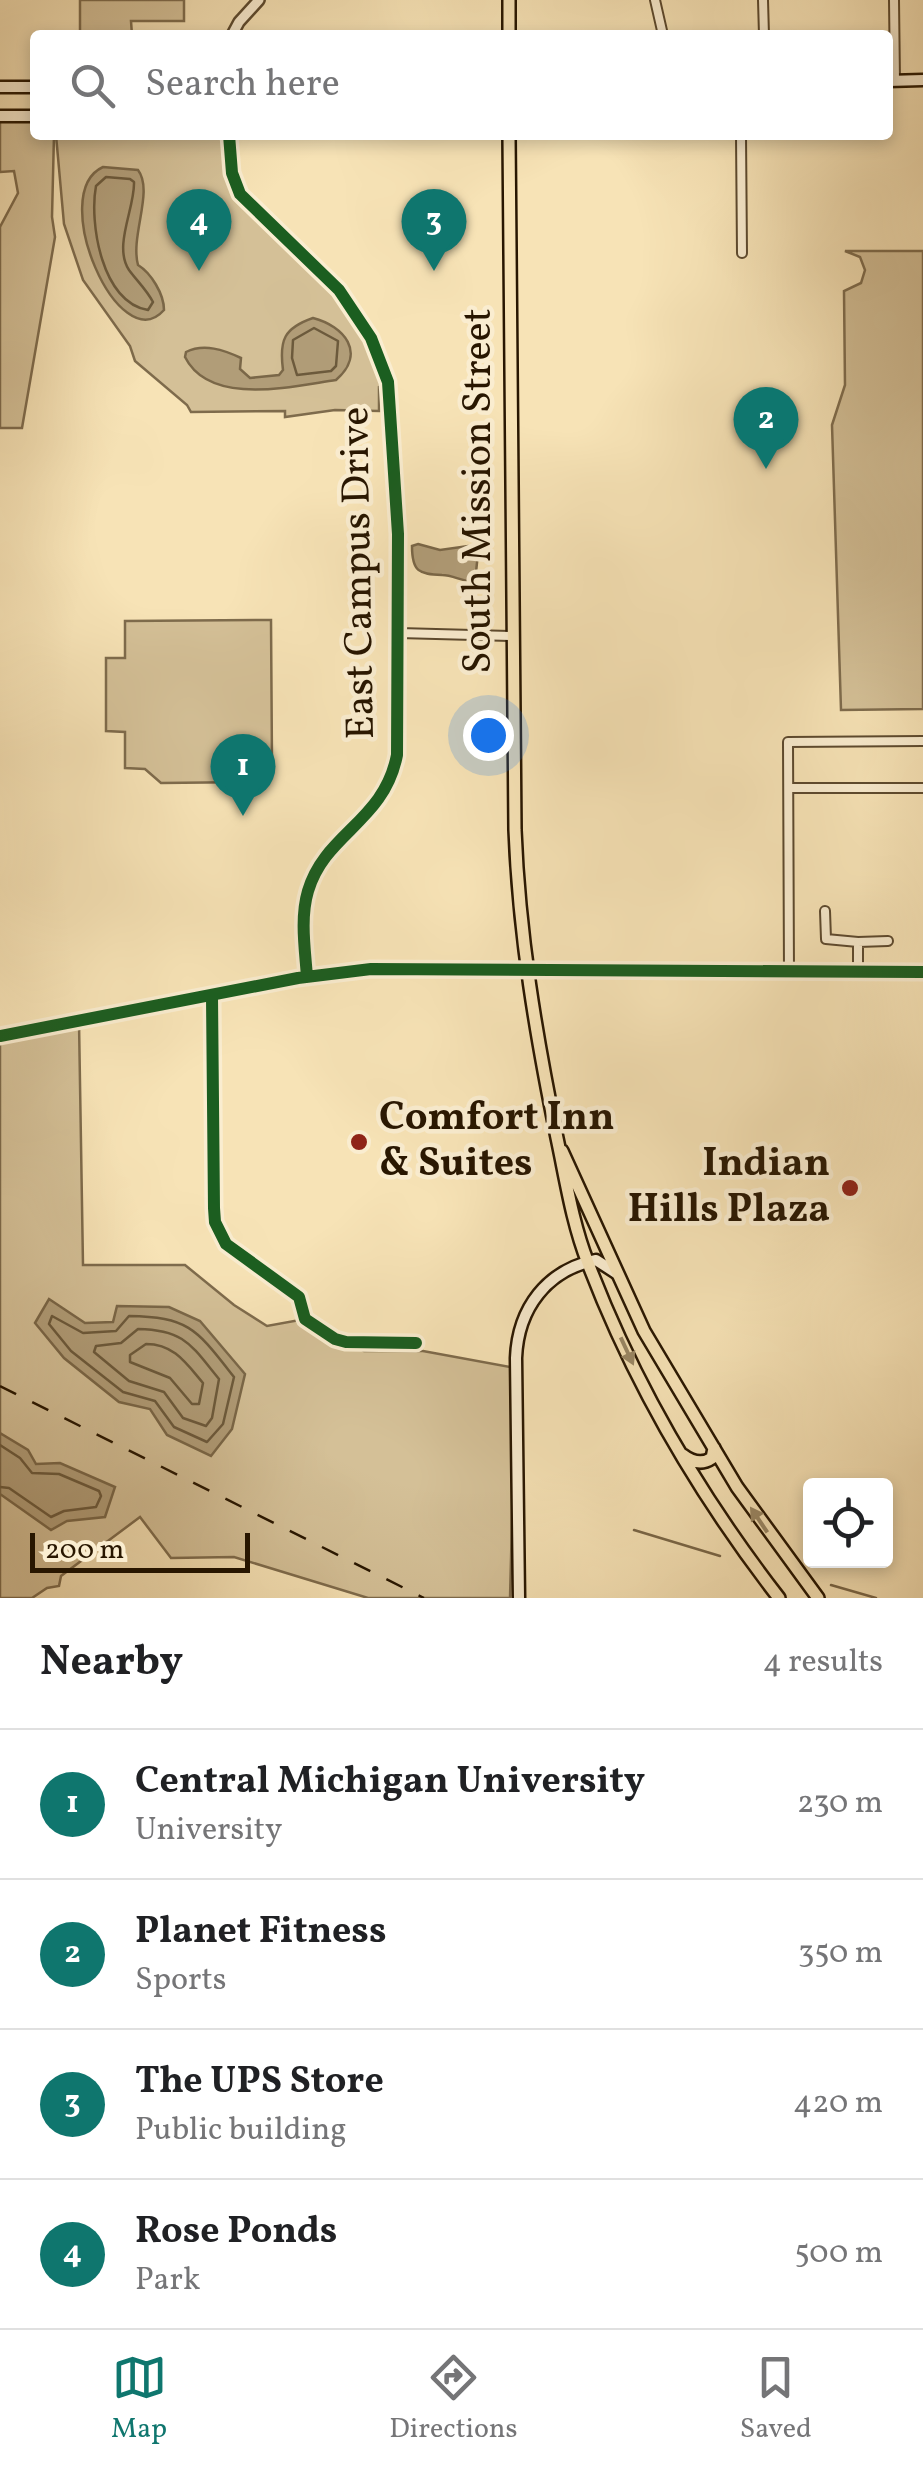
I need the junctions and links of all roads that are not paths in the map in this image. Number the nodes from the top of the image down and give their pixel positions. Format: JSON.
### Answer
{"nodes":[{"id":1,"x":260,"y":0,"type":"edge"},
{"id":2,"x":509,"y":0,"type":"edge"},
{"id":3,"x":654,"y":0,"type":"edge"},
{"id":4,"x":763,"y":0,"type":"edge"},
{"id":5,"x":894,"y":0,"type":"edge"},
{"id":6,"x":235,"y":30,"type":"edge"},
{"id":7,"x":509,"y":30,"type":"edge"},
{"id":8,"x":662,"y":30,"type":"edge"},
{"id":9,"x":764,"y":30,"type":"edge"},
{"id":10,"x":893,"y":40,"type":"edge"},
{"id":11,"x":923,"y":80,"type":"edge"},
{"id":12,"x":893,"y":81,"type":"edge"},
{"id":13,"x":30,"y":86,"type":"edge"},
{"id":14,"x":0,"y":87,"type":"edge"},
{"id":15,"x":0,"y":116,"type":"edge"},
{"id":16,"x":30,"y":116,"type":"edge"},
{"id":17,"x":229,"y":140,"type":"edge"},
{"id":18,"x":509,"y":140,"type":"edge"},
{"id":19,"x":741,"y":140,"type":"edge"},
{"id":20,"x":742,"y":253,"type":"dead end"},
{"id":21,"x":398,"y":633,"type":"junction"},
{"id":22,"x":514,"y":636,"type":"junction"},
{"id":23,"x":923,"y":741,"type":"edge"},
{"id":24,"x":789,"y":788,"type":"junction"},
{"id":25,"x":923,"y":788,"type":"edge"},
{"id":26,"x":825,"y":911,"type":"dead end"},
{"id":27,"x":888,"y":941,"type":"dead end"},
{"id":28,"x":858,"y":942,"type":"junction"},
{"id":29,"x":526,"y":971,"type":"junction"},
{"id":30,"x":789,"y":972,"type":"junction"},
{"id":31,"x":858,"y":972,"type":"junction"},
{"id":32,"x":923,"y":972,"type":"edge"},
{"id":33,"x":307,"y":977,"type":"junction"},
{"id":34,"x":212,"y":997,"type":"junction"},
{"id":35,"x":0,"y":1036,"type":"edge"},
{"id":36,"x":558,"y":1142,"type":"junction"},
{"id":37,"x":588,"y":1262,"type":"junction"},
{"id":38,"x":616,"y":1274,"type":"junction"},
{"id":39,"x":416,"y":1343,"type":"dead end"},
{"id":40,"x":714,"y":1448,"type":"junction"},
{"id":41,"x":680,"y":1452,"type":"junction"},
{"id":42,"x":519,"y":1598,"type":"edge"},
{"id":43,"x":779,"y":1598,"type":"edge"},
{"id":44,"x":818,"y":1598,"type":"edge"}],
"edges":[{"from":1,"to":6,"type":"street"},
{"from":2,"to":7,"type":"main road"},
{"from":3,"to":8,"type":"street"},
{"from":4,"to":9,"type":"street"},
{"from":5,"to":10,"type":"street"},
{"from":11,"to":12,"type":"main road"},
{"from":13,"to":14,"type":"main road"},
{"from":15,"to":16,"type":"main road"},
{"from":17,"to":21,"type":"street","name":"East Campus Drive"},
{"from":18,"to":22,"type":"main road","name":"South Mission Street"},
{"from":19,"to":20,"type":"street"},
{"from":21,"to":22,"type":"street"},
{"from":21,"to":33,"type":"street","name":"East Campus Drive"},
{"from":22,"to":29,"type":"main road","name":"South Mission Street"},
{"from":23,"to":24,"type":"street"},
{"from":24,"to":25,"type":"street"},
{"from":24,"to":30,"type":"street"},
{"from":26,"to":28,"type":"street"},
{"from":27,"to":28,"type":"street"},
{"from":28,"to":31,"type":"street"},
{"from":29,"to":30,"type":"street"},
{"from":29,"to":33,"type":"street"},
{"from":29,"to":36,"type":"main road","name":"South Mission Street"},
{"from":30,"to":31,"type":"street"},
{"from":31,"to":32,"type":"street"},
{"from":33,"to":34,"type":"street"},
{"from":34,"to":35,"type":"street"},
{"from":34,"to":39,"type":"street"},
{"from":36,"to":37,"type":"main road","name":"South Mission Street"},
{"from":36,"to":38,"type":"main road","name":"South Mission Street"},
{"from":37,"to":38,"type":"main road"},
{"from":37,"to":41,"type":"main road","name":"South Mission Street","one_way":true},
{"from":37,"to":42,"type":"main road"},
{"from":38,"to":40,"type":"main road","name":"South Mission Street"},
{"from":40,"to":41,"type":"main road"},
{"from":44,"to":40,"type":"main road","name":"South Mission Street","one_way":true},
{"from":41,"to":43,"type":"main road","name":"South Mission Street"}]}
